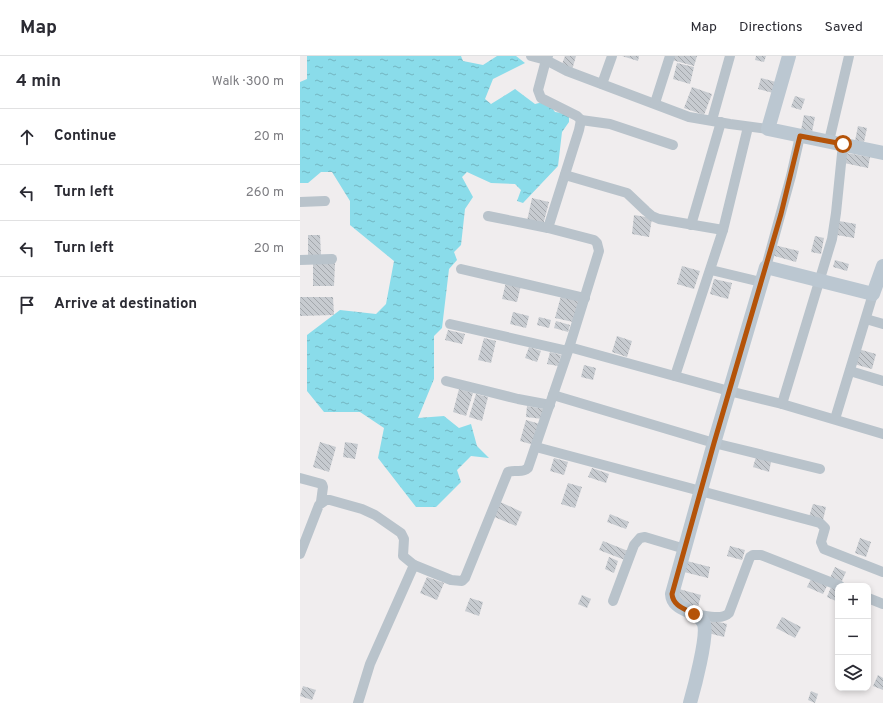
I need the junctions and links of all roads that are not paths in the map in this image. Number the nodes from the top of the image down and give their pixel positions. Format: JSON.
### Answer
{"nodes":[{"id":1,"x":531,"y":56,"type":"edge"},
{"id":2,"x":612,"y":56,"type":"edge"},
{"id":3,"x":670,"y":56,"type":"edge"},
{"id":4,"x":730,"y":56,"type":"edge"},
{"id":5,"x":789,"y":56,"type":"edge"},
{"id":6,"x":849,"y":56,"type":"edge"},
{"id":7,"x":547,"y":58,"type":"edge"},
{"id":8,"x":602,"y":84,"type":"junction"},
{"id":9,"x":655,"y":103,"type":"junction"},
{"id":10,"x":581,"y":120,"type":"junction"},
{"id":11,"x":716,"y":121,"type":"junction"},
{"id":12,"x":748,"y":127,"type":"junction"},
{"id":13,"x":768,"y":129,"type":"junction"},
{"id":14,"x":800,"y":136,"type":"junction"},
{"id":15,"x":836,"y":142,"type":"junction"},
{"id":16,"x":673,"y":145,"type":"dead end"},
{"id":17,"x":883,"y":152,"type":"edge"},
{"id":18,"x":566,"y":174,"type":"junction"},
{"id":19,"x":325,"y":201,"type":"dead end"},
{"id":20,"x":300,"y":202,"type":"edge"},
{"id":21,"x":488,"y":216,"type":"dead end"},
{"id":22,"x":691,"y":225,"type":"junction"},
{"id":23,"x":548,"y":228,"type":"junction"},
{"id":24,"x":723,"y":230,"type":"junction"},
{"id":25,"x":332,"y":259,"type":"dead end"},
{"id":26,"x":300,"y":260,"type":"edge"},
{"id":27,"x":883,"y":266,"type":"edge"},
{"id":28,"x":766,"y":267,"type":"junction"},
{"id":29,"x":461,"y":269,"type":"dead end"},
{"id":30,"x":711,"y":270,"type":"junction"},
{"id":31,"x":819,"y":280,"type":"junction"},
{"id":32,"x":761,"y":282,"type":"junction"},
{"id":33,"x":873,"y":294,"type":"junction"},
{"id":34,"x":585,"y":298,"type":"junction"},
{"id":35,"x":866,"y":319,"type":"junction"},
{"id":36,"x":450,"y":324,"type":"dead end"},
{"id":37,"x":883,"y":324,"type":"edge"},
{"id":38,"x":568,"y":349,"type":"junction"},
{"id":39,"x":850,"y":371,"type":"junction"},
{"id":40,"x":675,"y":376,"type":"junction"},
{"id":41,"x":446,"y":381,"type":"dead end"},
{"id":42,"x":883,"y":381,"type":"edge"},
{"id":43,"x":729,"y":392,"type":"junction"},
{"id":44,"x":552,"y":400,"type":"junction"},
{"id":45,"x":782,"y":404,"type":"junction"},
{"id":46,"x":835,"y":419,"type":"junction"},
{"id":47,"x":883,"y":434,"type":"edge"},
{"id":48,"x":714,"y":443,"type":"junction"},
{"id":49,"x":536,"y":447,"type":"junction"},
{"id":50,"x":820,"y":470,"type":"dead end"},
{"id":51,"x":300,"y":478,"type":"edge"},
{"id":52,"x":701,"y":491,"type":"junction"},
{"id":53,"x":321,"y":502,"type":"junction"},
{"id":54,"x":685,"y":549,"type":"junction"},
{"id":55,"x":300,"y":554,"type":"edge"},
{"id":56,"x":414,"y":565,"type":"junction"},
{"id":57,"x":883,"y":572,"type":"edge"},
{"id":58,"x":835,"y":584,"type":"edge"},
{"id":59,"x":871,"y":599,"type":"edge"},
{"id":60,"x":613,"y":601,"type":"dead end"},
{"id":61,"x":883,"y":604,"type":"edge"},
{"id":62,"x":694,"y":614,"type":"junction"},
{"id":63,"x":358,"y":703,"type":"edge"},
{"id":64,"x":690,"y":703,"type":"edge"}],
"edges":[{"from":1,"to":7,"type":"street"},
{"from":2,"to":8,"type":"street"},
{"from":3,"to":9,"type":"street"},
{"from":4,"to":11,"type":"street"},
{"from":5,"to":13,"type":"street"},
{"from":6,"to":15,"type":"street"},
{"from":7,"to":8,"type":"street"},
{"from":7,"to":10,"type":"street"},
{"from":8,"to":9,"type":"street"},
{"from":9,"to":11,"type":"street"},
{"from":10,"to":16,"type":"street"},
{"from":10,"to":18,"type":"street"},
{"from":11,"to":12,"type":"street"},
{"from":11,"to":22,"type":"street"},
{"from":12,"to":13,"type":"street"},
{"from":12,"to":24,"type":"street"},
{"from":13,"to":14,"type":"street"},
{"from":14,"to":15,"type":"street"},
{"from":14,"to":28,"type":"street"},
{"from":15,"to":17,"type":"street"},
{"from":15,"to":31,"type":"street"},
{"from":18,"to":22,"type":"street"},
{"from":18,"to":23,"type":"street"},
{"from":19,"to":20,"type":"street"},
{"from":21,"to":23,"type":"street"},
{"from":22,"to":24,"type":"street"},
{"from":23,"to":34,"type":"street"},
{"from":24,"to":30,"type":"street"},
{"from":25,"to":26,"type":"street"},
{"from":27,"to":33,"type":"street"},
{"from":28,"to":31,"type":"street"},
{"from":28,"to":32,"type":"street"},
{"from":29,"to":34,"type":"street"},
{"from":30,"to":32,"type":"street"},
{"from":30,"to":40,"type":"street"},
{"from":31,"to":33,"type":"street"},
{"from":31,"to":45,"type":"street"},
{"from":32,"to":43,"type":"street"},
{"from":33,"to":35,"type":"street"},
{"from":34,"to":38,"type":"street"},
{"from":35,"to":37,"type":"street"},
{"from":35,"to":39,"type":"street"},
{"from":36,"to":38,"type":"street"},
{"from":38,"to":40,"type":"street"},
{"from":38,"to":44,"type":"street"},
{"from":39,"to":42,"type":"street"},
{"from":39,"to":46,"type":"street"},
{"from":40,"to":43,"type":"street"},
{"from":41,"to":44,"type":"street"},
{"from":43,"to":45,"type":"street"},
{"from":43,"to":48,"type":"street"},
{"from":44,"to":48,"type":"street"},
{"from":44,"to":49,"type":"street"},
{"from":45,"to":46,"type":"street"},
{"from":46,"to":47,"type":"street"},
{"from":48,"to":50,"type":"street"},
{"from":48,"to":52,"type":"street"},
{"from":49,"to":52,"type":"street"},
{"from":49,"to":56,"type":"street"},
{"from":51,"to":53,"type":"street"},
{"from":52,"to":54,"type":"street"},
{"from":52,"to":57,"type":"street"},
{"from":53,"to":55,"type":"street"},
{"from":53,"to":56,"type":"street"},
{"from":54,"to":60,"type":"street"},
{"from":54,"to":62,"type":"street"},
{"from":56,"to":63,"type":"street"},
{"from":58,"to":62,"type":"street"},
{"from":59,"to":61,"type":"street"},
{"from":62,"to":64,"type":"street"}]}
